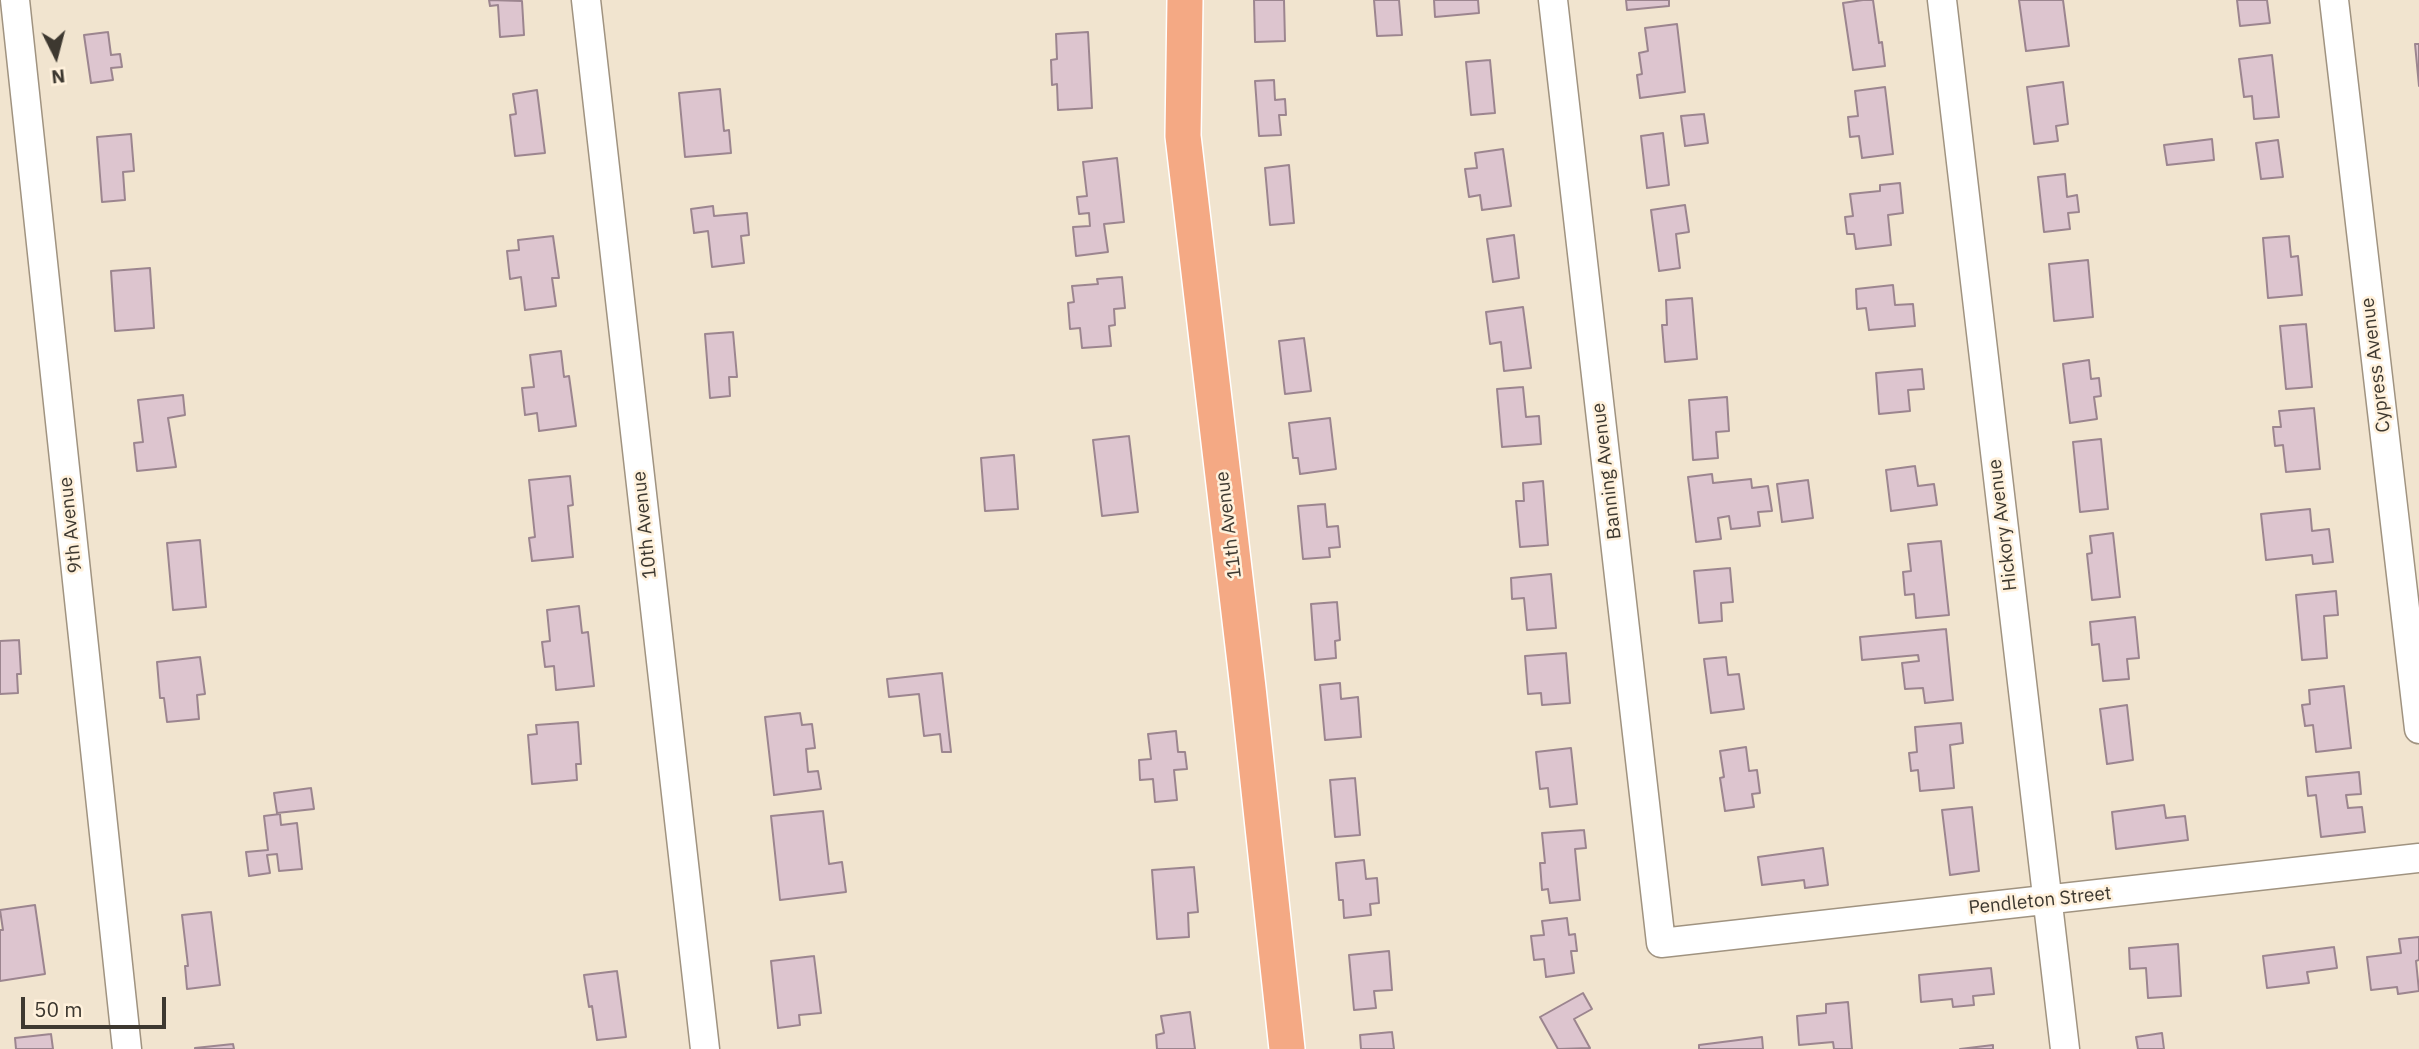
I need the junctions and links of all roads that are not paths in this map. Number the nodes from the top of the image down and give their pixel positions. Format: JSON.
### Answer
{"nodes":[{"id":1,"x":15,"y":0,"type":"edge"},
{"id":2,"x":586,"y":0,"type":"edge"},
{"id":3,"x":1185,"y":0,"type":"edge"},
{"id":4,"x":1553,"y":0,"type":"edge"},
{"id":5,"x":1942,"y":0,"type":"edge"},
{"id":6,"x":2334,"y":0,"type":"edge"},
{"id":7,"x":2419,"y":729,"type":"edge"},
{"id":8,"x":2419,"y":858,"type":"edge"},
{"id":9,"x":2046,"y":900,"type":"junction"},
{"id":10,"x":1661,"y":943,"type":"joint"},
{"id":11,"x":127,"y":1049,"type":"edge"},
{"id":12,"x":705,"y":1049,"type":"edge"},
{"id":13,"x":1287,"y":1049,"type":"edge"},
{"id":14,"x":2065,"y":1049,"type":"edge"}],
"edges":[{"from":1,"to":11,"type":"street","name":"9th Avenue"},
{"from":2,"to":12,"type":"street","name":"10th Avenue"},
{"from":3,"to":13,"type":"main road","name":"11th Avenue"},
{"from":4,"to":10,"type":"street","name":"Banning Avenue"},
{"from":5,"to":9,"type":"street","name":"Hickory Avenue"},
{"from":6,"to":7,"type":"street","name":"Cypress Avenue"},
{"from":8,"to":9,"type":"street","name":"Pendleton Street"},
{"from":9,"to":10,"type":"street","name":"Pendleton Street"},
{"from":9,"to":14,"type":"street","name":"Hickory Avenue"}]}
